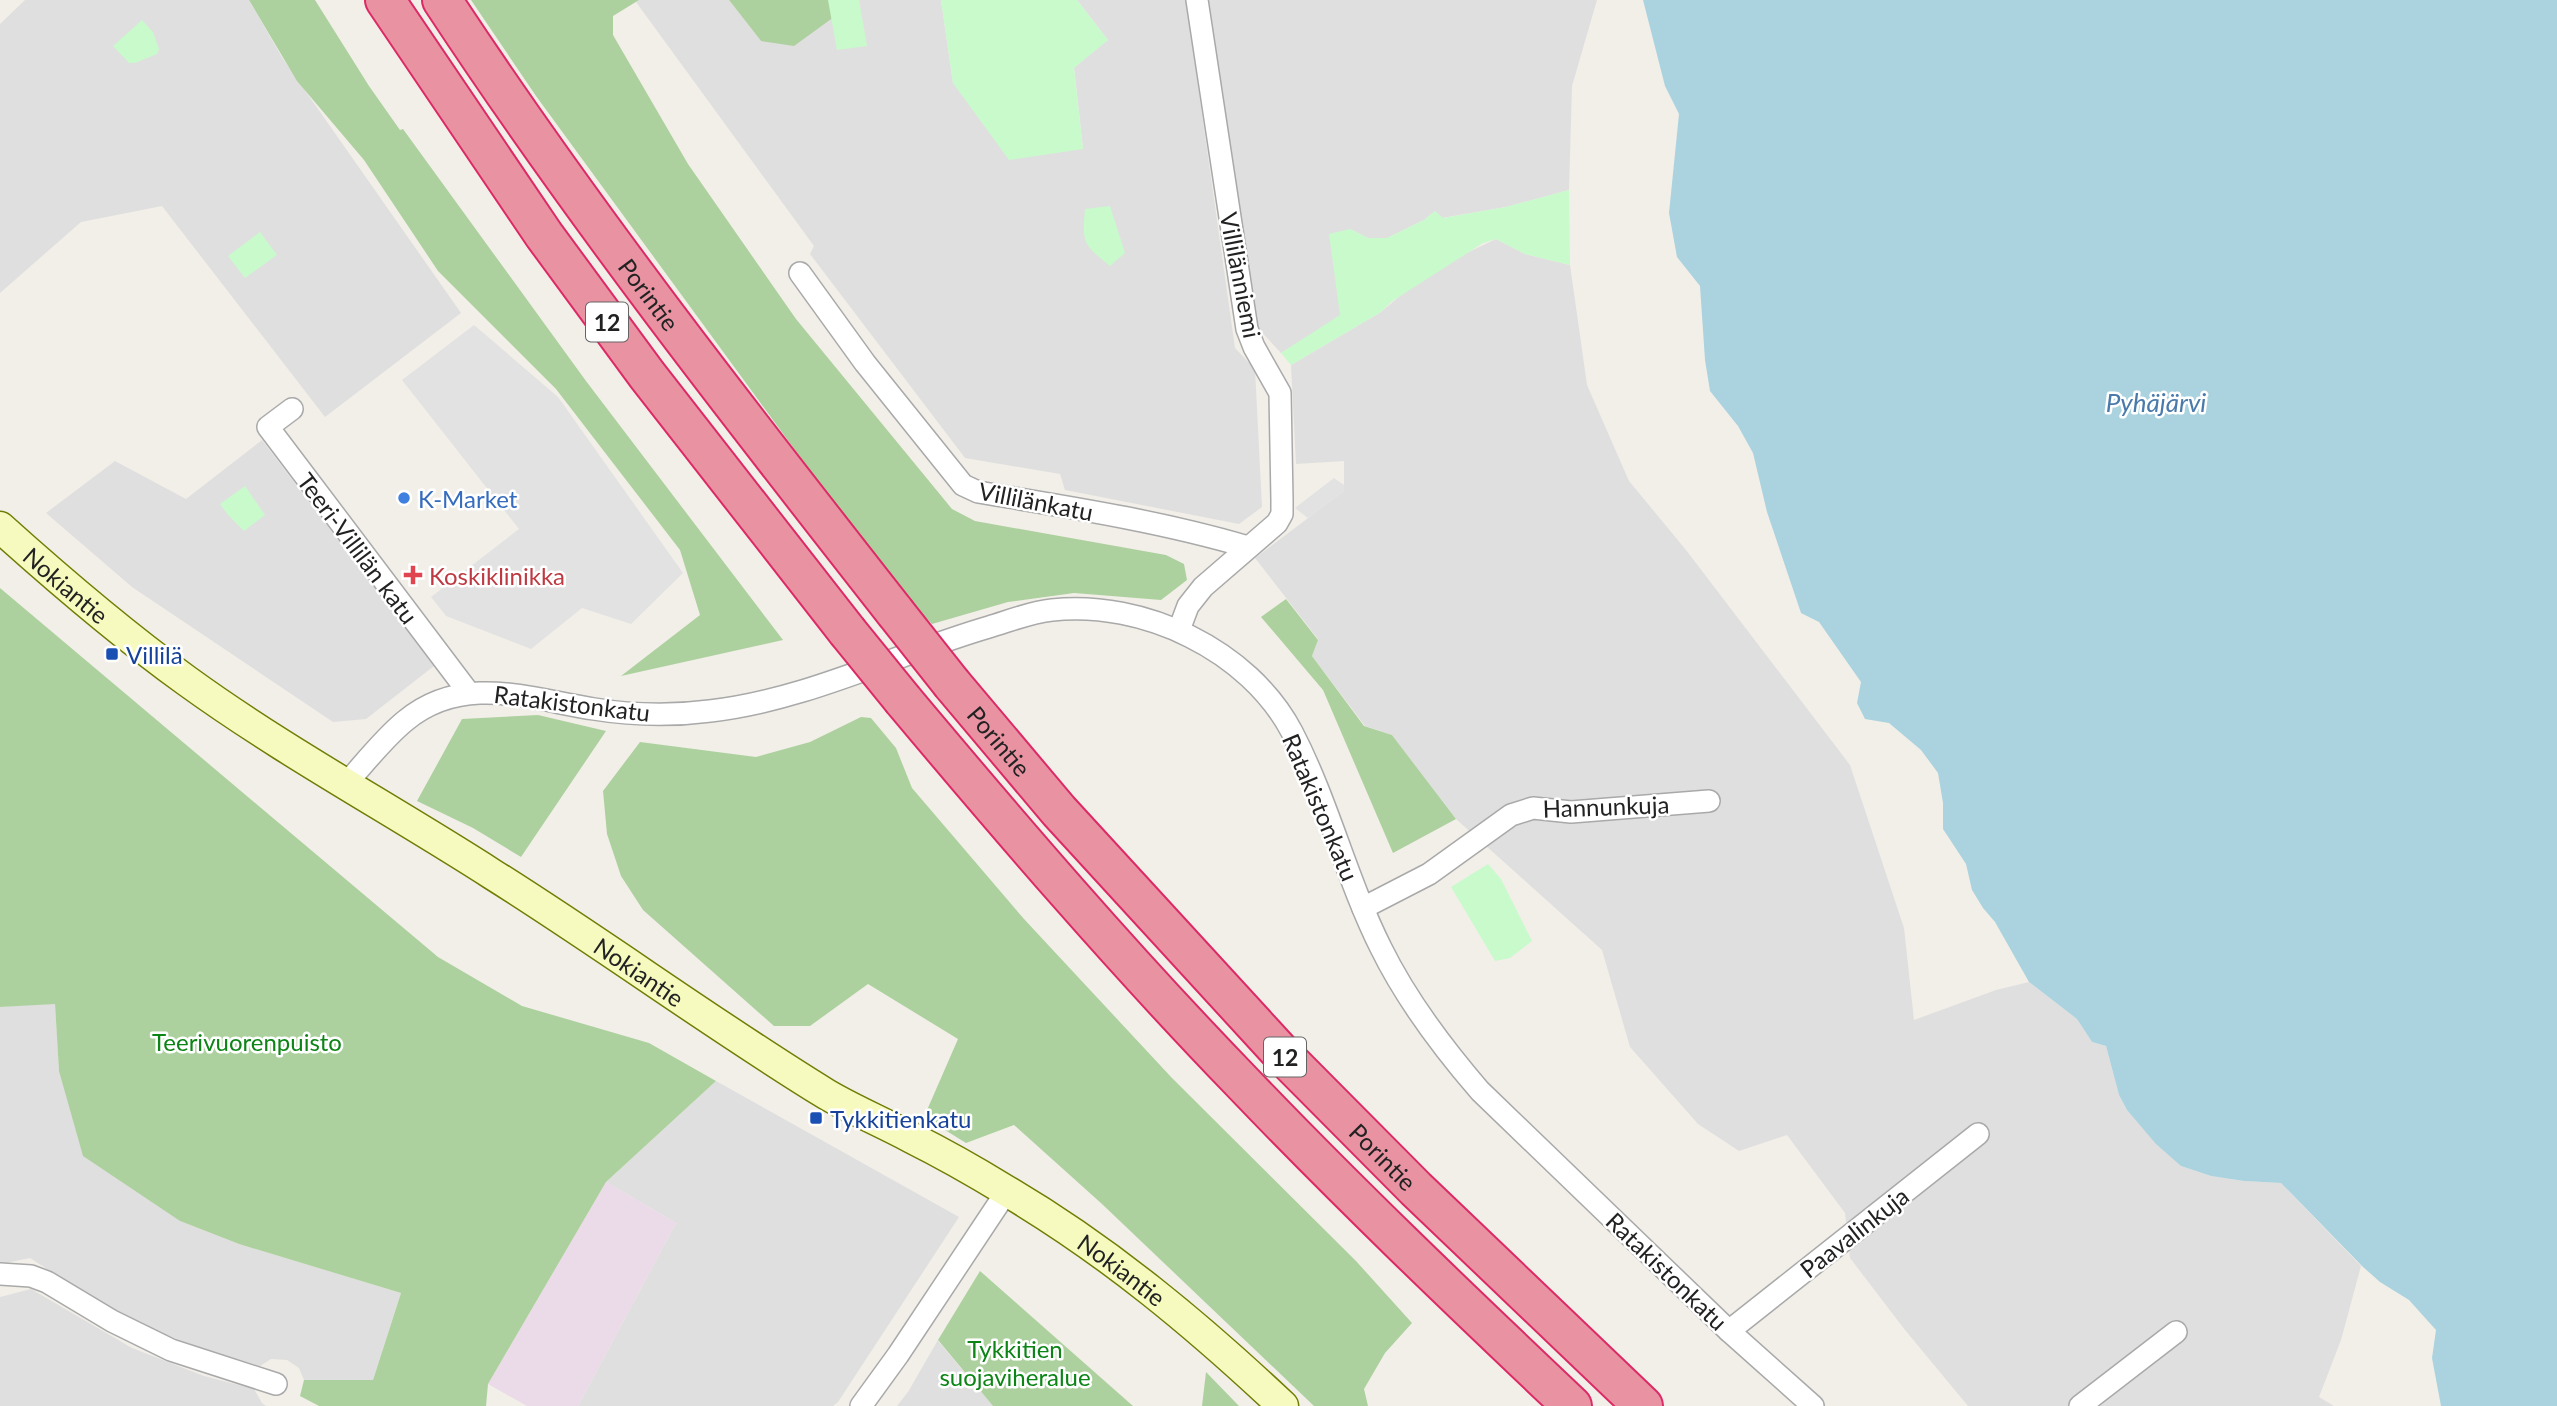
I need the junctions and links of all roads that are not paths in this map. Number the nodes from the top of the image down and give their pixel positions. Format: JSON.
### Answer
{"nodes":[{"id":1,"x":385,"y":0,"type":"edge"},
{"id":2,"x":442,"y":0,"type":"edge"},
{"id":3,"x":1197,"y":0,"type":"edge"},
{"id":4,"x":800,"y":273,"type":"dead end"},
{"id":5,"x":292,"y":409,"type":"dead end"},
{"id":6,"x":0,"y":527,"type":"edge"},
{"id":7,"x":1248,"y":547,"type":"junction"},
{"id":8,"x":1180,"y":630,"type":"junction"},
{"id":9,"x":469,"y":693,"type":"junction"},
{"id":10,"x":345,"y":785,"type":"junction"},
{"id":11,"x":1709,"y":801,"type":"dead end"},
{"id":12,"x":1363,"y":908,"type":"junction"},
{"id":13,"x":1978,"y":1134,"type":"dead end"},
{"id":14,"x":1007,"y":1191,"type":"junction"},
{"id":15,"x":0,"y":1274,"type":"edge"},
{"id":16,"x":1729,"y":1331,"type":"junction"},
{"id":17,"x":2176,"y":1332,"type":"dead end"},
{"id":18,"x":276,"y":1384,"type":"dead end"},
{"id":19,"x":861,"y":1406,"type":"edge"},
{"id":20,"x":1283,"y":1406,"type":"edge"},
{"id":21,"x":1572,"y":1406,"type":"edge"},
{"id":22,"x":1643,"y":1406,"type":"edge"},
{"id":23,"x":1813,"y":1406,"type":"edge"},
{"id":24,"x":2080,"y":1406,"type":"edge"}],
"edges":[{"from":1,"to":21,"type":"highway","name":"Porintie","number":"12","bridge":true},
{"from":2,"to":22,"type":"highway","name":"Porintie","number":"12","bridge":true},
{"from":3,"to":7,"type":"street","name":"Villilänniemi"},
{"from":4,"to":7,"type":"street","name":"Villilänkatu"},
{"from":5,"to":9,"type":"street","name":"Teeri-Villilän katu"},
{"from":6,"to":10,"type":"main road","name":"Nokiantie"},
{"from":7,"to":8,"type":"street","name":"Villilänniemi"},
{"from":8,"to":9,"type":"street","name":"Ratakistonkatu"},
{"from":8,"to":12,"type":"street","name":"Ratakistonkatu"},
{"from":9,"to":10,"type":"street","name":"Ratakistonkatu"},
{"from":10,"to":14,"type":"main road","name":"Nokiantie"},
{"from":11,"to":12,"type":"street","name":"Hannunkuja"},
{"from":12,"to":16,"type":"street","name":"Ratakistonkatu"},
{"from":13,"to":16,"type":"street","name":"Paavalinkuja"},
{"from":14,"to":19,"type":"street"},
{"from":14,"to":20,"type":"main road","name":"Nokiantie"},
{"from":15,"to":18,"type":"street"},
{"from":16,"to":23,"type":"street","name":"Ratakistonkatu"},
{"from":17,"to":24,"type":"street"}]}
